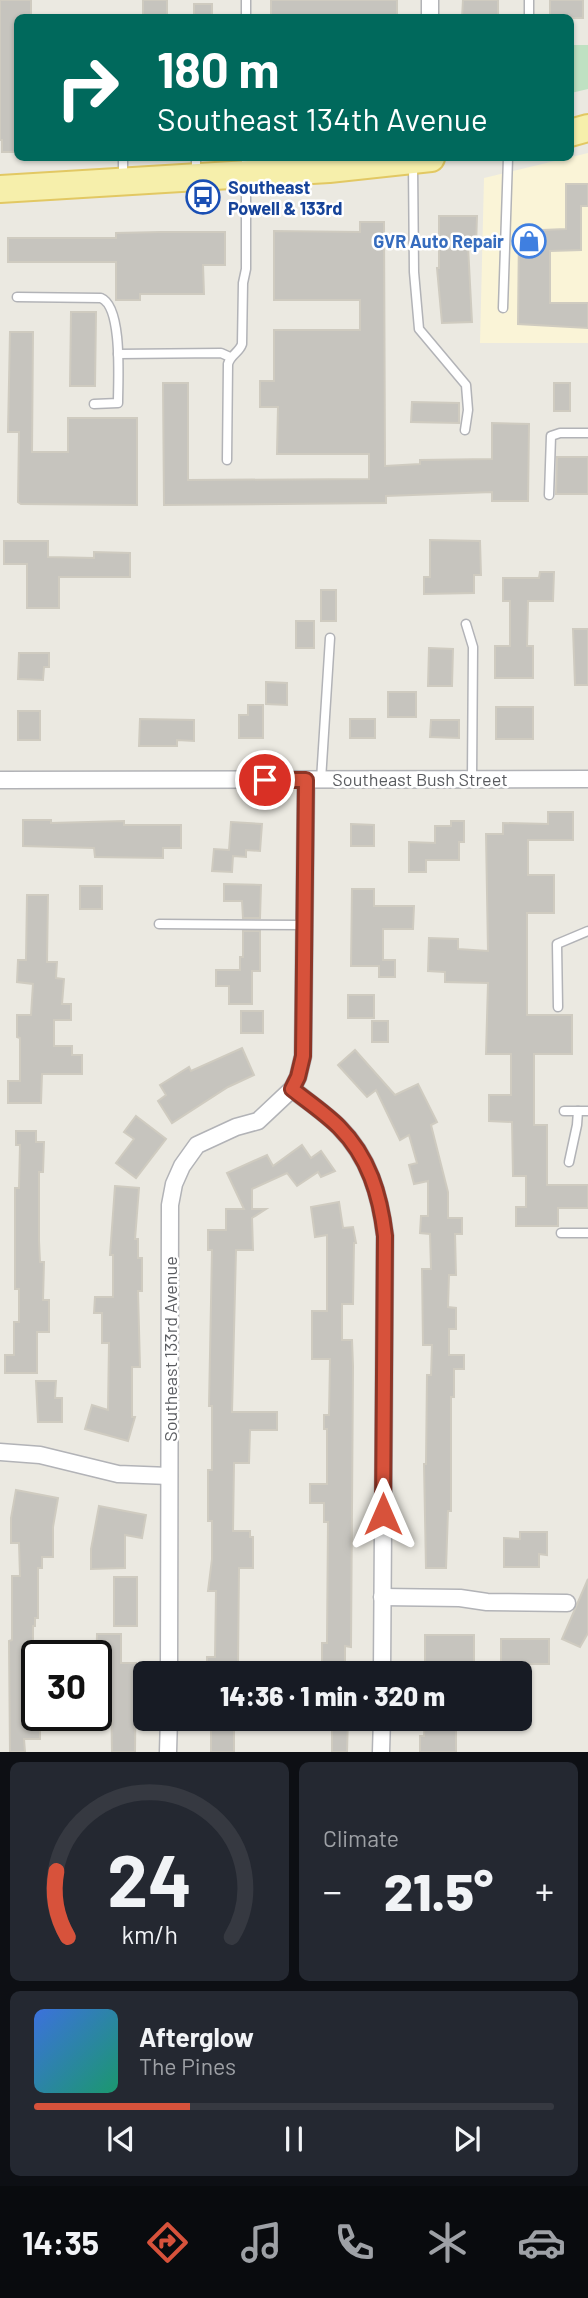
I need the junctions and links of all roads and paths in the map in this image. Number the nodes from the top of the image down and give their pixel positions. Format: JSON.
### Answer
{"nodes":[{"id":1,"x":376,"y":161,"type":"edge"},
{"id":2,"x":422,"y":161,"type":"edge"},
{"id":3,"x":508,"y":161,"type":"edge"},
{"id":4,"x":328,"y":163,"type":"edge"},
{"id":5,"x":246,"y":166,"type":"edge"},
{"id":6,"x":196,"y":167,"type":"edge"},
{"id":7,"x":123,"y":169,"type":"edge"},
{"id":8,"x":0,"y":189,"type":"edge"},
{"id":9,"x":17,"y":297,"type":"dead end"},
{"id":10,"x":503,"y":308,"type":"dead end"},
{"id":11,"x":118,"y":354,"type":"junction"},
{"id":12,"x":230,"y":356,"type":"junction"},
{"id":13,"x":94,"y":404,"type":"dead end"},
{"id":14,"x":465,"y":430,"type":"dead end"},
{"id":15,"x":588,"y":433,"type":"edge"},
{"id":16,"x":228,"y":460,"type":"dead end"},
{"id":17,"x":549,"y":495,"type":"dead end"},
{"id":18,"x":466,"y":624,"type":"dead end"},
{"id":19,"x":330,"y":638,"type":"dead end"},
{"id":20,"x":472,"y":778,"type":"junction"},
{"id":21,"x":588,"y":779,"type":"edge"},
{"id":22,"x":0,"y":780,"type":"edge"},
{"id":23,"x":314,"y":780,"type":"junction"},
{"id":24,"x":159,"y":924,"type":"dead end"},
{"id":25,"x":304,"y":925,"type":"junction"},
{"id":26,"x":588,"y":931,"type":"edge"},
{"id":27,"x":558,"y":1007,"type":"dead end"},
{"id":28,"x":292,"y":1089,"type":"junction"},
{"id":29,"x":564,"y":1111,"type":"dead end"},
{"id":30,"x":578,"y":1111,"type":"junction"},
{"id":31,"x":588,"y":1111,"type":"edge"},
{"id":32,"x":569,"y":1161,"type":"dead end"},
{"id":33,"x":561,"y":1233,"type":"dead end"},
{"id":34,"x":588,"y":1233,"type":"edge"},
{"id":35,"x":0,"y":1452,"type":"edge"},
{"id":36,"x":169,"y":1476,"type":"junction"},
{"id":37,"x":382,"y":1597,"type":"junction"},
{"id":38,"x":567,"y":1603,"type":"dead end"},
{"id":39,"x":169,"y":1661,"type":"edge"},
{"id":40,"x":382,"y":1661,"type":"edge"},
{"id":41,"x":169,"y":1731,"type":"edge"},
{"id":42,"x":382,"y":1731,"type":"edge"},
{"id":43,"x":168,"y":1752,"type":"edge"},
{"id":44,"x":382,"y":1752,"type":"edge"}],
"edges":[{"from":1,"to":4,"type":"main road"},
{"from":2,"to":14,"type":"lane"},
{"from":3,"to":10,"type":"lane"},
{"from":4,"to":5,"type":"main road"},
{"from":5,"to":6,"type":"main road"},
{"from":5,"to":12,"type":"lane"},
{"from":6,"to":7,"type":"main road"},
{"from":7,"to":8,"type":"main road"},
{"from":9,"to":11,"type":"lane"},
{"from":11,"to":12,"type":"lane"},
{"from":11,"to":13,"type":"lane"},
{"from":12,"to":16,"type":"lane"},
{"from":15,"to":17,"type":"lane"},
{"from":18,"to":20,"type":"lane"},
{"from":19,"to":23,"type":"lane"},
{"from":20,"to":21,"type":"street","name":"Southeast Bush Street"},
{"from":20,"to":23,"type":"street","name":"Southeast Bush Street"},
{"from":22,"to":23,"type":"street","name":"Southeast Bush Street"},
{"from":23,"to":25,"type":"street"},
{"from":24,"to":25,"type":"lane"},
{"from":25,"to":28,"type":"street"},
{"from":26,"to":27,"type":"lane"},
{"from":28,"to":36,"type":"street","name":"Southeast 133rd Avenue"},
{"from":28,"to":37,"type":"street"},
{"from":29,"to":30,"type":"lane"},
{"from":30,"to":31,"type":"lane"},
{"from":30,"to":32,"type":"lane"},
{"from":33,"to":34,"type":"lane"},
{"from":35,"to":36,"type":"street"},
{"from":36,"to":39,"type":"street","name":"Southeast 133rd Avenue"},
{"from":37,"to":38,"type":"street"},
{"from":37,"to":40,"type":"street"},
{"from":41,"to":43,"type":"street"},
{"from":42,"to":44,"type":"street"}]}
